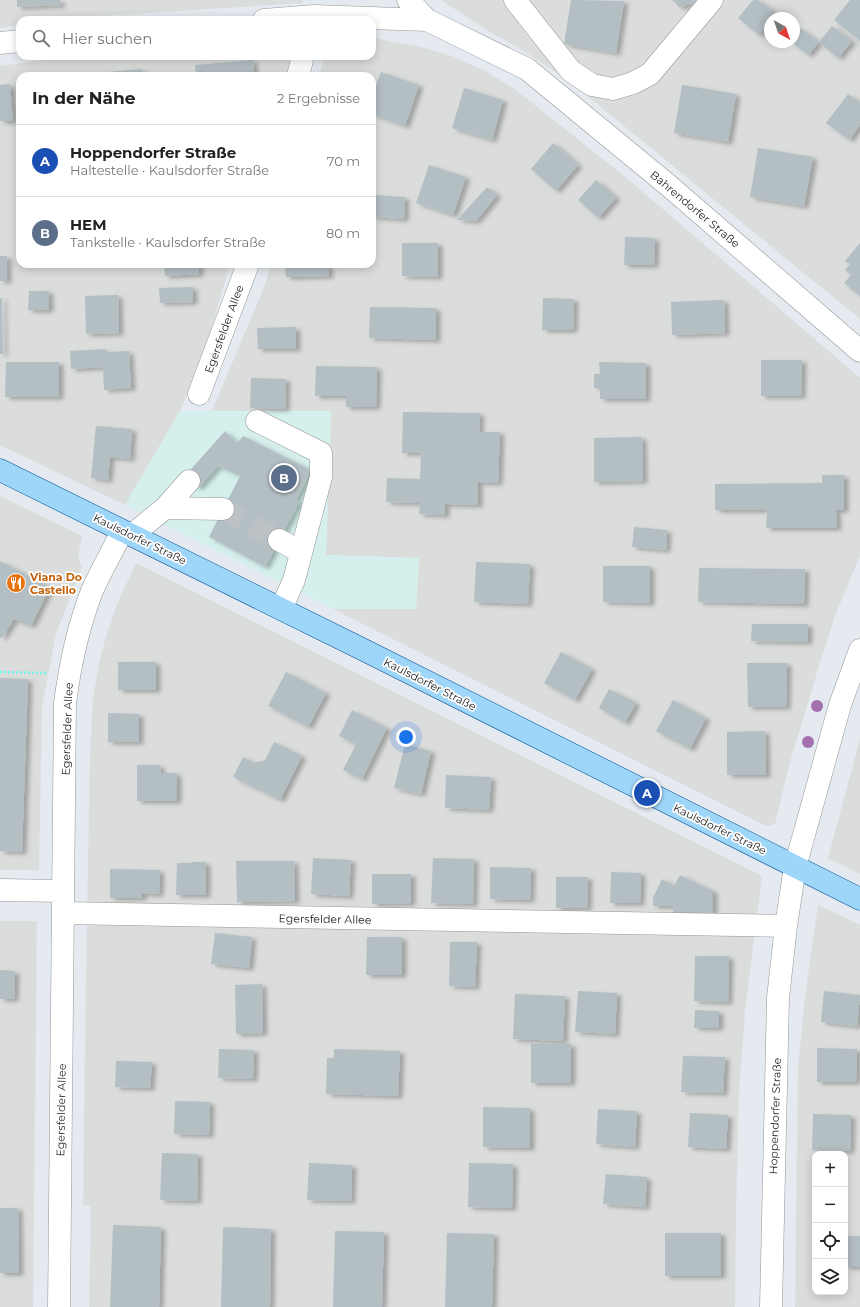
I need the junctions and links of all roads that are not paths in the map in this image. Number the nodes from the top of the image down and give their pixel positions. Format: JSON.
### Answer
{"nodes":[{"id":1,"x":408,"y":0,"type":"edge"},
{"id":2,"x":515,"y":0,"type":"edge"},
{"id":3,"x":712,"y":0,"type":"edge"},
{"id":4,"x":315,"y":12,"type":"edge"},
{"id":5,"x":290,"y":16,"type":"edge"},
{"id":6,"x":371,"y":16,"type":"edge"},
{"id":7,"x":376,"y":16,"type":"edge"},
{"id":8,"x":427,"y":20,"type":"junction"},
{"id":9,"x":16,"y":41,"type":"edge"},
{"id":10,"x":547,"y":41,"type":"junction"},
{"id":11,"x":0,"y":43,"type":"edge"},
{"id":12,"x":302,"y":60,"type":"edge"},
{"id":13,"x":527,"y":69,"type":"junction"},
{"id":14,"x":299,"y":72,"type":"edge"},
{"id":15,"x":246,"y":268,"type":"edge"},
{"id":16,"x":860,"y":351,"type":"edge"},
{"id":17,"x":199,"y":394,"type":"dead end"},
{"id":18,"x":257,"y":420,"type":"dead end"},
{"id":19,"x":0,"y":470,"type":"edge"},
{"id":20,"x":189,"y":481,"type":"dead end"},
{"id":21,"x":164,"y":508,"type":"junction"},
{"id":22,"x":223,"y":509,"type":"tunnel mouth"},
{"id":23,"x":127,"y":533,"type":"junction"},
{"id":24,"x":279,"y":540,"type":"tunnel mouth"},
{"id":25,"x":301,"y":552,"type":"junction"},
{"id":26,"x":281,"y":609,"type":"junction"},
{"id":27,"x":860,"y":650,"type":"edge"},
{"id":28,"x":795,"y":867,"type":"junction"},
{"id":29,"x":0,"y":890,"type":"edge"},
{"id":30,"x":63,"y":890,"type":"junction"},
{"id":31,"x":860,"y":899,"type":"edge"},
{"id":32,"x":63,"y":913,"type":"junction"},
{"id":33,"x":786,"y":926,"type":"junction"},
{"id":34,"x":59,"y":1307,"type":"edge"},
{"id":35,"x":770,"y":1307,"type":"edge"}],
"edges":[{"from":1,"to":8,"type":"street"},
{"from":2,"to":10,"type":"street"},
{"from":3,"to":10,"type":"street"},
{"from":4,"to":5,"type":"street","name":"Bahrendorfer Straße"},
{"from":4,"to":6,"type":"street","name":"Bahrendorfer Straße"},
{"from":7,"to":8,"type":"street","name":"Bahrendorfer Straße"},
{"from":8,"to":13,"type":"street","name":"Bahrendorfer Straße"},
{"from":9,"to":11,"type":"street"},
{"from":10,"to":13,"type":"street"},
{"from":12,"to":14,"type":"street"},
{"from":13,"to":16,"type":"street","name":"Bahrendorfer Straße"},
{"from":15,"to":17,"type":"street","name":"Egersfelder Allee"},
{"from":18,"to":25,"type":"street"},
{"from":19,"to":23,"type":"main road","name":"Kaulsdorfer Straße"},
{"from":20,"to":21,"type":"street"},
{"from":21,"to":22,"type":"street"},
{"from":21,"to":23,"type":"street"},
{"from":23,"to":26,"type":"main road","name":"Kaulsdorfer Straße"},
{"from":23,"to":30,"type":"street","name":"Egersfelder Allee"},
{"from":24,"to":25,"type":"street"},
{"from":25,"to":26,"type":"street"},
{"from":26,"to":28,"type":"main road","name":"Kaulsdorfer Straße"},
{"from":27,"to":28,"type":"street","name":"Hoppendorfer Straße"},
{"from":28,"to":31,"type":"main road","name":"Kaulsdorfer Straße"},
{"from":28,"to":33,"type":"street","name":"Hoppendorfer Straße"},
{"from":29,"to":30,"type":"street"},
{"from":30,"to":32,"type":"street","name":"Egersfelder Allee"},
{"from":32,"to":33,"type":"street","name":"Egersfelder Allee"},
{"from":32,"to":34,"type":"street","name":"Egersfelder Allee"},
{"from":33,"to":35,"type":"street","name":"Hoppendorfer Straße"}]}
